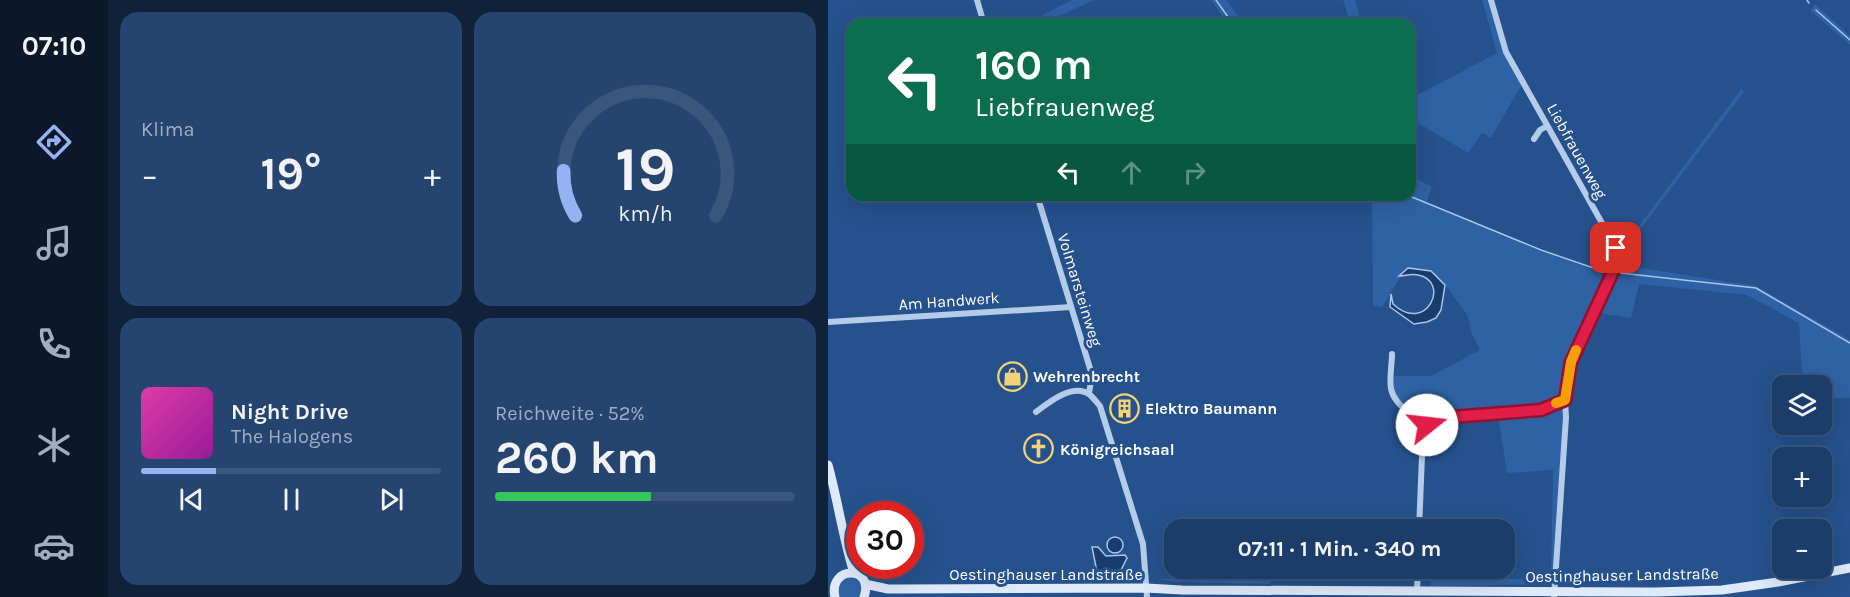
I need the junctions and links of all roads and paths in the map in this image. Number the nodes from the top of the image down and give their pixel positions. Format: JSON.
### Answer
{"nodes":[{"id":1,"x":977,"y":0,"type":"edge"},
{"id":2,"x":1491,"y":0,"type":"edge"},
{"id":3,"x":982,"y":18,"type":"edge"},
{"id":4,"x":1547,"y":126,"type":"junction"},
{"id":5,"x":1534,"y":139,"type":"dead end"},
{"id":6,"x":1038,"y":201,"type":"edge"},
{"id":7,"x":1071,"y":307,"type":"junction"},
{"id":8,"x":828,"y":322,"type":"edge"},
{"id":9,"x":1392,"y":354,"type":"dead end"},
{"id":10,"x":1089,"y":393,"type":"junction"},
{"id":11,"x":1565,"y":400,"type":"junction"},
{"id":12,"x":1036,"y":412,"type":"dead end"},
{"id":13,"x":1420,"y":424,"type":"junction"},
{"id":14,"x":828,"y":465,"type":"edge"},
{"id":15,"x":1419,"y":519,"type":"edge"},
{"id":16,"x":846,"y":548,"type":"joint"},
{"id":17,"x":1850,"y":568,"type":"edge"},
{"id":18,"x":843,"y":574,"type":"junction"},
{"id":19,"x":846,"y":574,"type":"edge"},
{"id":20,"x":863,"y":579,"type":"edge"},
{"id":21,"x":1418,"y":579,"type":"edge"},
{"id":22,"x":865,"y":584,"type":"junction"},
{"id":23,"x":888,"y":589,"type":"junction"},
{"id":24,"x":1417,"y":591,"type":"junction"},
{"id":25,"x":832,"y":592,"type":"edge"},
{"id":26,"x":950,"y":593,"type":"edge"},
{"id":27,"x":1146,"y":593,"type":"edge"},
{"id":28,"x":1726,"y":593,"type":"edge"},
{"id":29,"x":1555,"y":594,"type":"edge"},
{"id":30,"x":865,"y":596,"type":"edge"}],
"edges":[{"from":1,"to":3,"type":"street"},
{"from":2,"to":4,"type":"street","name":"Liebfrauenweg"},
{"from":4,"to":5,"type":"street"},
{"from":4,"to":11,"type":"street","name":"Liebfrauenweg"},
{"from":6,"to":7,"type":"street","name":"Volmarsteinweg"},
{"from":7,"to":8,"type":"street","name":"Am Handwerk"},
{"from":7,"to":10,"type":"street","name":"Volmarsteinweg"},
{"from":9,"to":13,"type":"street"},
{"from":10,"to":12,"type":"street"},
{"from":10,"to":27,"type":"street"},
{"from":11,"to":13,"type":"street"},
{"from":11,"to":29,"type":"street","name":"Liebfrauenweg"},
{"from":13,"to":15,"type":"street"},
{"from":14,"to":16,"type":"street"},
{"from":16,"to":18,"type":"street"},
{"from":17,"to":28,"type":"street","name":"Oestinghauser Landstraße"},
{"from":18,"to":19,"type":"street"},
{"from":18,"to":25,"type":"street"},
{"from":20,"to":22,"type":"street"},
{"from":21,"to":24,"type":"street"},
{"from":22,"to":23,"type":"street","name":"Oestinghauser Landstraße"},
{"from":22,"to":30,"type":"street"},
{"from":23,"to":26,"type":"street","name":"Oestinghauser Landstraße"},
{"from":23,"to":30,"type":"street","name":"Oestinghauser Landstraße"},
{"from":24,"to":27,"type":"street","name":"Oestinghauser Landstraße"},
{"from":24,"to":29,"type":"street","name":"Oestinghauser Landstraße"},
{"from":26,"to":27,"type":"street","name":"Oestinghauser Landstraße"},
{"from":28,"to":29,"type":"street","name":"Oestinghauser Landstraße"}]}
